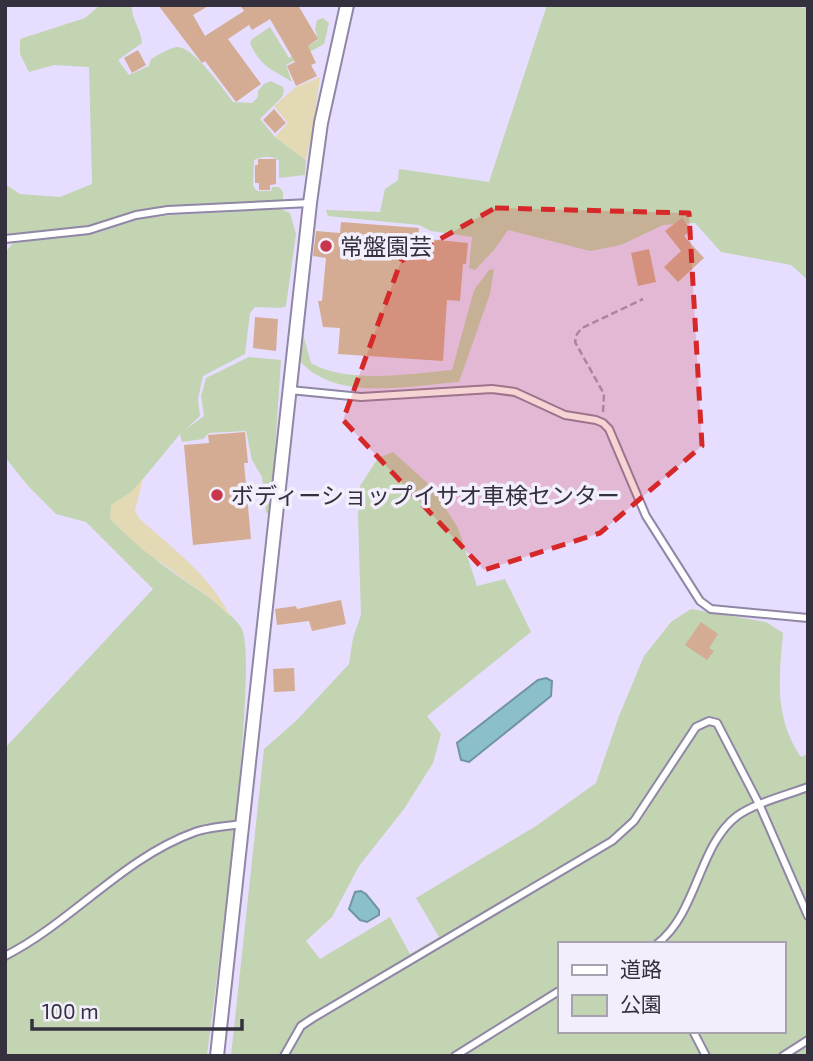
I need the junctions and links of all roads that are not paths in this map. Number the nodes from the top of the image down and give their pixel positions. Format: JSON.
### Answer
{"nodes":[{"id":1,"x":347,"y":5,"type":"edge"},
{"id":2,"x":310,"y":203,"type":"junction"},
{"id":3,"x":5,"y":239,"type":"edge"},
{"id":4,"x":290,"y":390,"type":"junction"},
{"id":5,"x":808,"y":618,"type":"edge"},
{"id":6,"x":808,"y":787,"type":"edge"},
{"id":7,"x":760,"y":806,"type":"junction"},
{"id":8,"x":243,"y":824,"type":"junction"},
{"id":9,"x":808,"y":916,"type":"edge"},
{"id":10,"x":659,"y":942,"type":"edge"},
{"id":11,"x":5,"y":956,"type":"edge"},
{"id":12,"x":558,"y":992,"type":"edge"},
{"id":13,"x":694,"y":1033,"type":"edge"},
{"id":14,"x":808,"y":1040,"type":"edge"},
{"id":15,"x":217,"y":1056,"type":"edge"},
{"id":16,"x":285,"y":1056,"type":"edge"},
{"id":17,"x":455,"y":1056,"type":"edge"},
{"id":18,"x":706,"y":1056,"type":"edge"},
{"id":19,"x":783,"y":1056,"type":"edge"}],
"edges":[{"from":1,"to":2,"type":"street"},
{"from":2,"to":3,"type":"lane"},
{"from":2,"to":4,"type":"street"},
{"from":4,"to":5,"type":"lane"},
{"from":4,"to":8,"type":"street"},
{"from":6,"to":7,"type":"lane"},
{"from":7,"to":9,"type":"lane"},
{"from":7,"to":10,"type":"lane"},
{"from":7,"to":16,"type":"lane"},
{"from":8,"to":11,"type":"lane"},
{"from":8,"to":15,"type":"street"},
{"from":12,"to":17,"type":"lane"},
{"from":13,"to":18,"type":"lane"},
{"from":14,"to":19,"type":"lane"}]}
